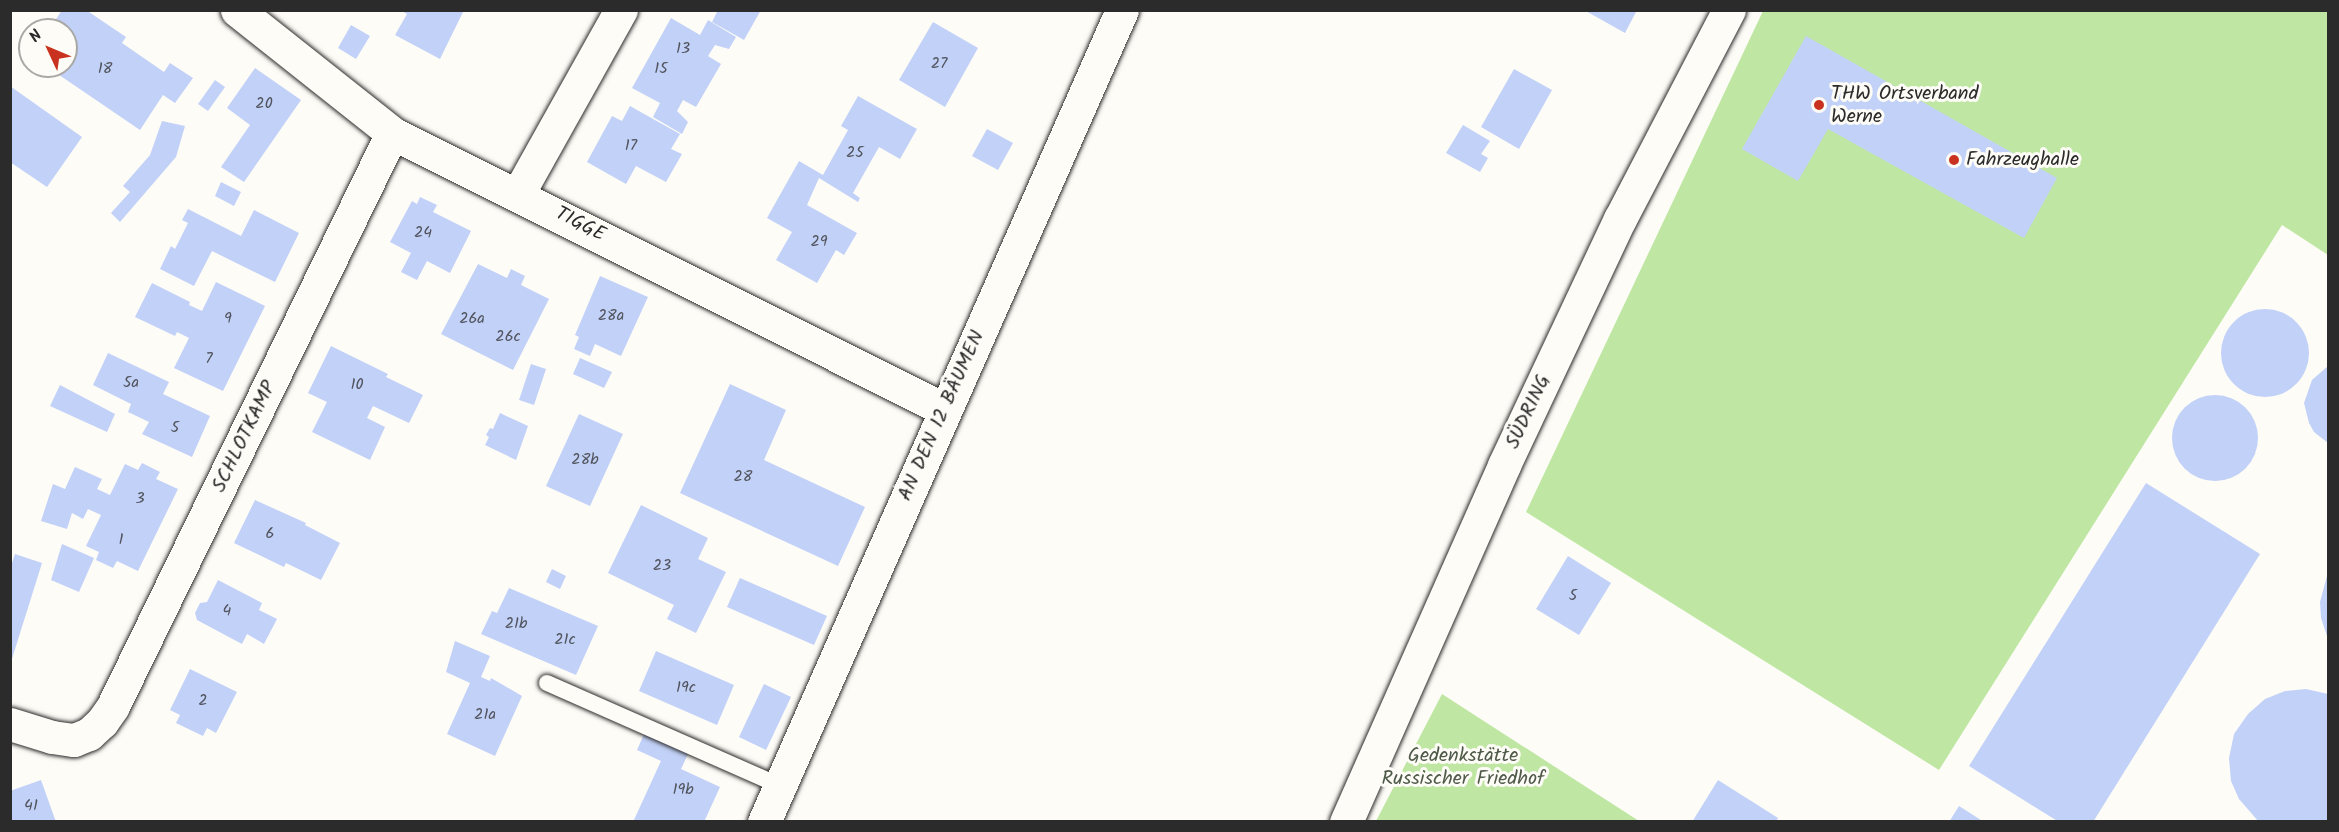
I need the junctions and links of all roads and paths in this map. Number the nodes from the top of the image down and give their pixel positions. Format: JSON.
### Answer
{"nodes":[{"id":1,"x":237,"y":10,"type":"edge"},
{"id":2,"x":621,"y":10,"type":"edge"},
{"id":3,"x":1122,"y":10,"type":"edge"},
{"id":4,"x":1729,"y":10,"type":"edge"},
{"id":5,"x":392,"y":133,"type":"junction"},
{"id":6,"x":518,"y":194,"type":"junction"},
{"id":7,"x":944,"y":409,"type":"junction"},
{"id":8,"x":547,"y":683,"type":"dead end"},
{"id":9,"x":10,"y":724,"type":"edge"},
{"id":10,"x":780,"y":786,"type":"junction"},
{"id":11,"x":764,"y":822,"type":"edge"},
{"id":12,"x":1346,"y":822,"type":"edge"}],
"edges":[{"from":1,"to":5,"type":"street","name":"TIGGE"},
{"from":2,"to":6,"type":"street"},
{"from":3,"to":7,"type":"street","name":"AN DEN 12 BÄUMEN"},
{"from":4,"to":12,"type":"street","name":"SÜDRING"},
{"from":5,"to":6,"type":"street","name":"TIGGE"},
{"from":5,"to":9,"type":"street","name":"SCHLOTKAMP"},
{"from":6,"to":7,"type":"street","name":"TIGGE"},
{"from":7,"to":10,"type":"street","name":"AN DEN 12 BÄUMEN"},
{"from":8,"to":10,"type":"lane"},
{"from":10,"to":11,"type":"street","name":"AN DEN 12 BÄUMEN"}]}
